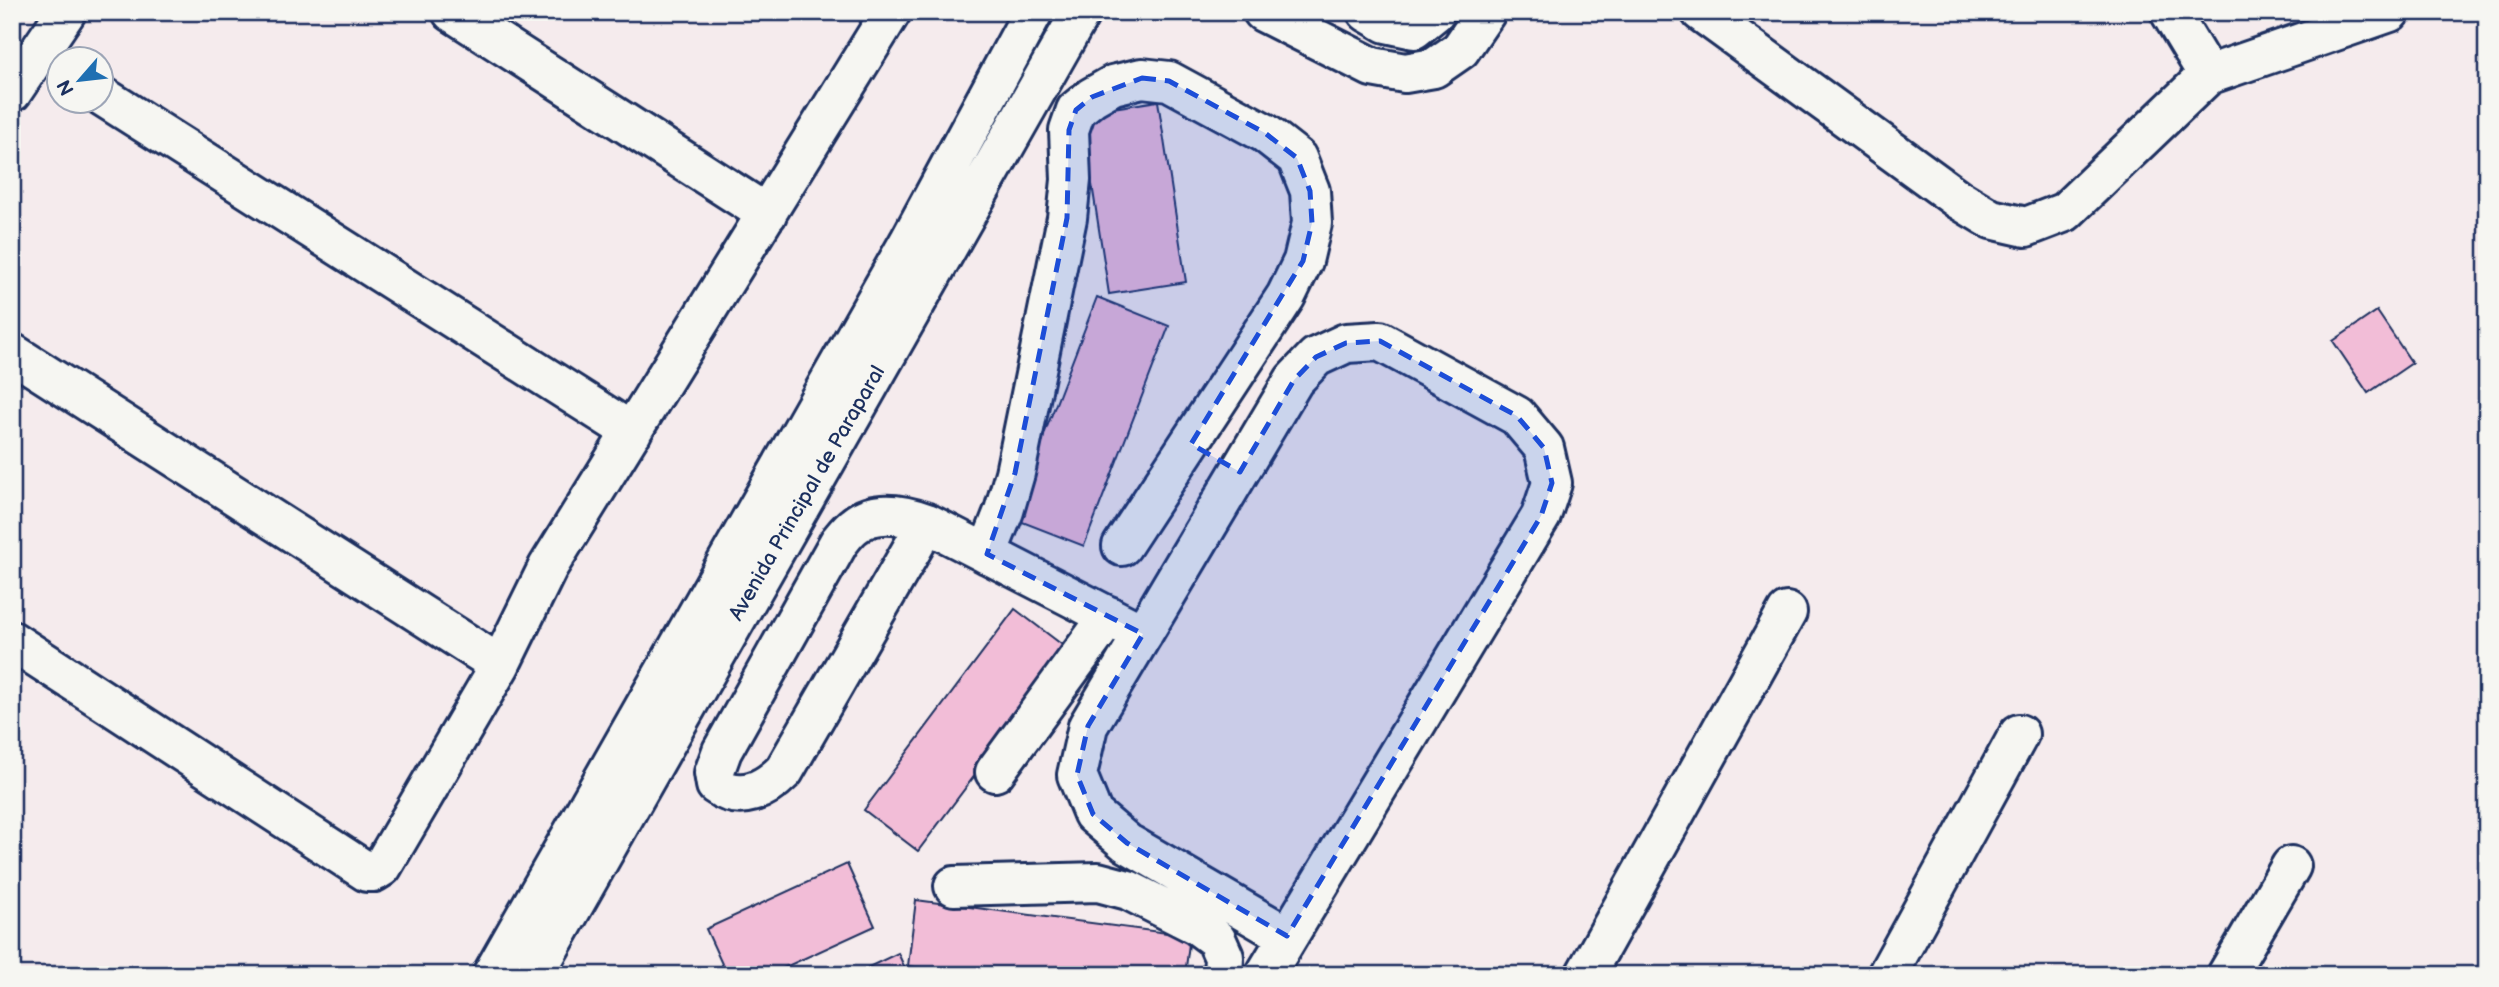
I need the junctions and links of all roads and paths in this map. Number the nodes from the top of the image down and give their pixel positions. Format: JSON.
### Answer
{"nodes":[{"id":1,"x":66,"y":12,"type":"edge"},
{"id":2,"x":452,"y":12,"type":"edge"},
{"id":3,"x":891,"y":12,"type":"edge"},
{"id":4,"x":1033,"y":12,"type":"edge"},
{"id":5,"x":1081,"y":12,"type":"edge"},
{"id":6,"x":1263,"y":12,"type":"edge"},
{"id":7,"x":1367,"y":12,"type":"edge"},
{"id":8,"x":1435,"y":12,"type":"edge"},
{"id":9,"x":1486,"y":12,"type":"edge"},
{"id":10,"x":1702,"y":12,"type":"edge"},
{"id":11,"x":2170,"y":12,"type":"edge"},
{"id":12,"x":2390,"y":12,"type":"edge"},
{"id":13,"x":54,"y":46,"type":"edge"},
{"id":14,"x":46,"y":64,"type":"edge"},
{"id":15,"x":2208,"y":75,"type":"junction"},
{"id":16,"x":12,"y":92,"type":"edge"},
{"id":17,"x":116,"y":105,"type":"edge"},
{"id":18,"x":766,"y":214,"type":"junction"},
{"id":19,"x":12,"y":353,"type":"edge"},
{"id":20,"x":632,"y":432,"type":"junction"},
{"id":21,"x":1191,"y":444,"type":"junction"},
{"id":22,"x":1240,"y":472,"type":"junction"},
{"id":23,"x":928,"y":523,"type":"junction"},
{"id":24,"x":1122,"y":546,"type":"dead end"},
{"id":25,"x":987,"y":554,"type":"junction"},
{"id":26,"x":1787,"y":612,"type":"dead end"},
{"id":27,"x":1109,"y":615,"type":"junction"},
{"id":28,"x":1143,"y":634,"type":"junction"},
{"id":29,"x":12,"y":641,"type":"edge"},
{"id":30,"x":500,"y":665,"type":"junction"},
{"id":31,"x":2020,"y":734,"type":"dead end"},
{"id":32,"x":995,"y":772,"type":"dead end"},
{"id":33,"x":2291,"y":866,"type":"dead end"},
{"id":34,"x":954,"y":886,"type":"dead end"},
{"id":35,"x":1287,"y":936,"type":"junction"},
{"id":36,"x":492,"y":975,"type":"edge"},
{"id":37,"x":534,"y":975,"type":"edge"},
{"id":38,"x":1223,"y":975,"type":"edge"},
{"id":39,"x":1265,"y":975,"type":"edge"},
{"id":40,"x":1585,"y":975,"type":"edge"},
{"id":41,"x":1887,"y":975,"type":"edge"},
{"id":42,"x":2227,"y":975,"type":"edge"}],
"edges":[{"from":1,"to":13,"type":"street"},
{"from":2,"to":18,"type":"street"},
{"from":3,"to":18,"type":"street"},
{"from":4,"to":36,"type":"street","name":"Avenida Principal de Paraparal"},
{"from":5,"to":37,"type":"street","name":"Avenida Principal de Paraparal"},
{"from":6,"to":9,"type":"street"},
{"from":7,"to":8,"type":"street"},
{"from":10,"to":15,"type":"street"},
{"from":11,"to":15,"type":"street"},
{"from":12,"to":15,"type":"street"},
{"from":14,"to":16,"type":"street"},
{"from":17,"to":20,"type":"street"},
{"from":18,"to":20,"type":"street"},
{"from":19,"to":30,"type":"street"},
{"from":20,"to":30,"type":"street"},
{"from":21,"to":22,"type":"street"},
{"from":21,"to":24,"type":"street"},
{"from":21,"to":25,"type":"street"},
{"from":22,"to":28,"type":"street"},
{"from":22,"to":35,"type":"street"},
{"from":23,"to":23,"type":"street"},
{"from":23,"to":25,"type":"street"},
{"from":25,"to":27,"type":"street"},
{"from":26,"to":40,"type":"street"},
{"from":27,"to":28,"type":"street"},
{"from":27,"to":32,"type":"street"},
{"from":28,"to":35,"type":"street"},
{"from":29,"to":30,"type":"street"},
{"from":31,"to":41,"type":"street"},
{"from":33,"to":42,"type":"street"},
{"from":34,"to":38,"type":"street"},
{"from":35,"to":39,"type":"street"}]}
